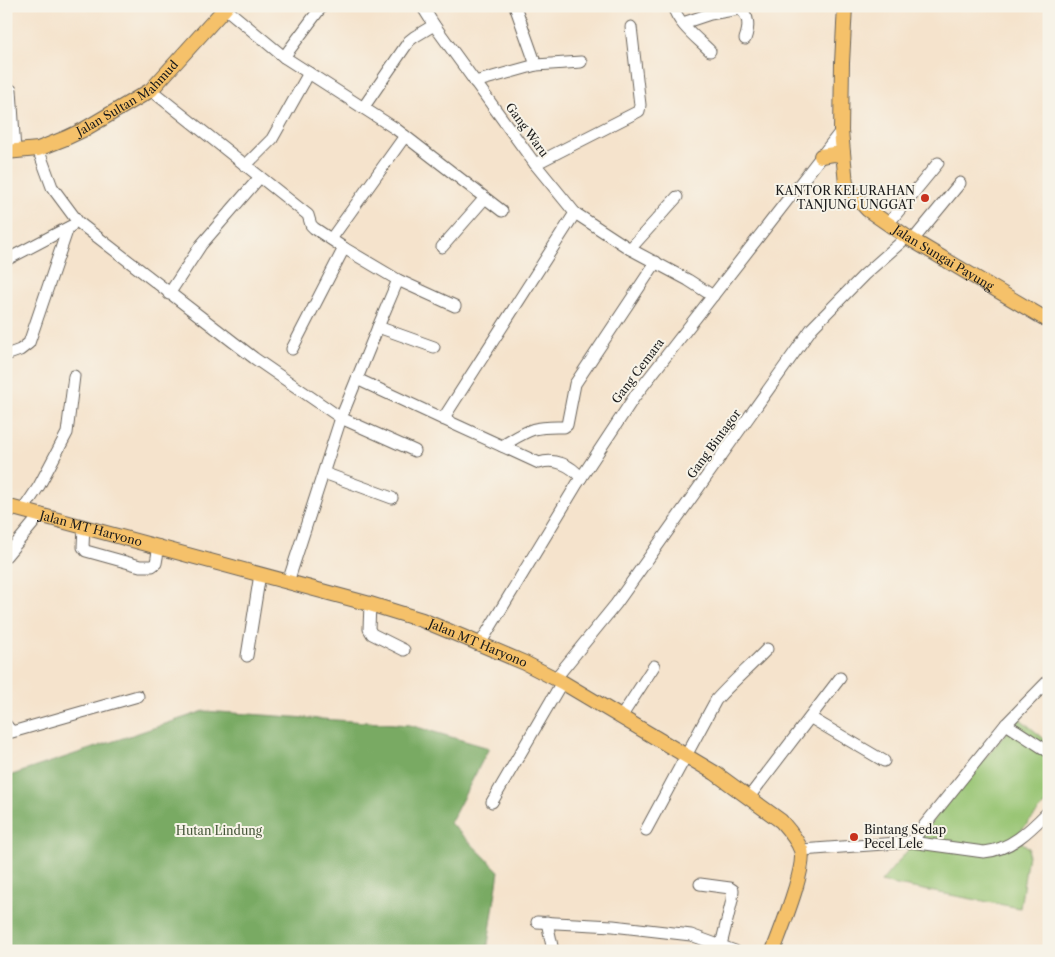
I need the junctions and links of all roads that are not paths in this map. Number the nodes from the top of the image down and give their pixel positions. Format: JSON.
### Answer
{"nodes":[{"id":1,"x":422,"y":6,"type":"edge"},
{"id":2,"x":515,"y":6,"type":"edge"},
{"id":3,"x":673,"y":6,"type":"edge"},
{"id":4,"x":845,"y":6,"type":"edge"},
{"id":5,"x":226,"y":7,"type":"edge"},
{"id":6,"x":316,"y":8,"type":"edge"},
{"id":7,"x":682,"y":23,"type":"junction"},
{"id":8,"x":434,"y":25,"type":"junction"},
{"id":9,"x":631,"y":27,"type":"dead end"},
{"id":10,"x":745,"y":39,"type":"dead end"},
{"id":11,"x":710,"y":51,"type":"dead end"},
{"id":12,"x":284,"y":57,"type":"junction"},
{"id":13,"x":580,"y":62,"type":"dead end"},
{"id":14,"x":536,"y":65,"type":"junction"},
{"id":15,"x":309,"y":73,"type":"junction"},
{"id":16,"x":474,"y":82,"type":"junction"},
{"id":17,"x":11,"y":90,"type":"dead end"},
{"id":18,"x":151,"y":90,"type":"junction"},
{"id":19,"x":363,"y":108,"type":"junction"},
{"id":20,"x":841,"y":131,"type":"junction"},
{"id":21,"x":405,"y":136,"type":"junction"},
{"id":22,"x":38,"y":149,"type":"junction"},
{"id":23,"x":11,"y":152,"type":"edge"},
{"id":24,"x":821,"y":156,"type":"junction"},
{"id":25,"x":843,"y":156,"type":"junction"},
{"id":26,"x":938,"y":163,"type":"dead end"},
{"id":27,"x":535,"y":164,"type":"junction"},
{"id":28,"x":245,"y":166,"type":"junction"},
{"id":29,"x":260,"y":177,"type":"junction"},
{"id":30,"x":960,"y":182,"type":"dead end"},
{"id":31,"x":677,"y":197,"type":"dead end"},
{"id":32,"x":484,"y":198,"type":"junction"},
{"id":33,"x":502,"y":211,"type":"dead end"},
{"id":34,"x":574,"y":213,"type":"junction"},
{"id":35,"x":888,"y":224,"type":"junction"},
{"id":36,"x":73,"y":225,"type":"junction"},
{"id":37,"x":332,"y":239,"type":"junction"},
{"id":38,"x":910,"y":239,"type":"junction"},
{"id":39,"x":442,"y":247,"type":"dead end"},
{"id":40,"x":344,"y":248,"type":"junction"},
{"id":41,"x":630,"y":249,"type":"junction"},
{"id":42,"x":6,"y":260,"type":"edge"},
{"id":43,"x":656,"y":262,"type":"junction"},
{"id":44,"x":398,"y":280,"type":"junction"},
{"id":45,"x":169,"y":294,"type":"junction"},
{"id":46,"x":713,"y":296,"type":"junction"},
{"id":47,"x":455,"y":306,"type":"dead end"},
{"id":48,"x":1049,"y":321,"type":"edge"},
{"id":49,"x":378,"y":327,"type":"junction"},
{"id":50,"x":434,"y":347,"type":"dead end"},
{"id":51,"x":292,"y":349,"type":"dead end"},
{"id":52,"x":6,"y":355,"type":"edge"},
{"id":53,"x":74,"y":376,"type":"dead end"},
{"id":54,"x":357,"y":379,"type":"junction"},
{"id":55,"x":341,"y":418,"type":"junction"},
{"id":56,"x":443,"y":418,"type":"junction"},
{"id":57,"x":502,"y":446,"type":"junction"},
{"id":58,"x":415,"y":451,"type":"dead end"},
{"id":59,"x":324,"y":473,"type":"junction"},
{"id":60,"x":581,"y":478,"type":"junction"},
{"id":61,"x":392,"y":498,"type":"dead end"},
{"id":62,"x":6,"y":506,"type":"edge"},
{"id":63,"x":23,"y":510,"type":"junction"},
{"id":64,"x":41,"y":514,"type":"junction"},
{"id":65,"x":84,"y":526,"type":"junction"},
{"id":66,"x":159,"y":546,"type":"junction"},
{"id":67,"x":6,"y":556,"type":"edge"},
{"id":68,"x":260,"y":574,"type":"junction"},
{"id":69,"x":288,"y":582,"type":"junction"},
{"id":70,"x":370,"y":604,"type":"junction"},
{"id":71,"x":480,"y":644,"type":"junction"},
{"id":72,"x":766,"y":649,"type":"dead end"},
{"id":73,"x":404,"y":650,"type":"dead end"},
{"id":74,"x":247,"y":656,"type":"dead end"},
{"id":75,"x":654,"y":666,"type":"dead end"},
{"id":76,"x":840,"y":678,"type":"dead end"},
{"id":77,"x":1049,"y":680,"type":"edge"},
{"id":78,"x":559,"y":681,"type":"junction"},
{"id":79,"x":138,"y":696,"type":"dead end"},
{"id":80,"x":621,"y":717,"type":"junction"},
{"id":81,"x":811,"y":718,"type":"junction"},
{"id":82,"x":1006,"y":724,"type":"junction"},
{"id":83,"x":6,"y":725,"type":"edge"},
{"id":84,"x":1049,"y":752,"type":"edge"},
{"id":85,"x":685,"y":756,"type":"junction"},
{"id":86,"x":884,"y":761,"type":"dead end"},
{"id":87,"x":749,"y":797,"type":"junction"},
{"id":88,"x":492,"y":802,"type":"dead end"},
{"id":89,"x":1049,"y":810,"type":"edge"},
{"id":90,"x":646,"y":830,"type":"dead end"},
{"id":91,"x":911,"y":842,"type":"junction"},
{"id":92,"x":801,"y":850,"type":"junction"},
{"id":93,"x":700,"y":884,"type":"dead end"},
{"id":94,"x":721,"y":945,"type":"junction"},
{"id":95,"x":553,"y":951,"type":"edge"},
{"id":96,"x":735,"y":951,"type":"edge"},
{"id":97,"x":773,"y":951,"type":"edge"}],
"edges":[{"from":1,"to":8,"type":"street","name":"Gang Waru"},
{"from":2,"to":14,"type":"street"},
{"from":3,"to":7,"type":"street"},
{"from":4,"to":20,"type":"main road","name":"Jalan Sungai Payung"},
{"from":5,"to":12,"type":"street"},
{"from":5,"to":18,"type":"main road","name":"Jalan Sultan Mahmud"},
{"from":6,"to":12,"type":"street"},
{"from":7,"to":10,"type":"street"},
{"from":7,"to":11,"type":"street"},
{"from":8,"to":16,"type":"street","name":"Gang Waru"},
{"from":8,"to":19,"type":"street"},
{"from":9,"to":27,"type":"street"},
{"from":12,"to":15,"type":"street"},
{"from":13,"to":14,"type":"street"},
{"from":14,"to":16,"type":"street"},
{"from":15,"to":19,"type":"street"},
{"from":15,"to":28,"type":"street"},
{"from":16,"to":27,"type":"street","name":"Gang Waru"},
{"from":17,"to":23,"type":"street"},
{"from":18,"to":22,"type":"main road","name":"Jalan Sultan Mahmud"},
{"from":18,"to":28,"type":"street"},
{"from":19,"to":21,"type":"street"},
{"from":20,"to":24,"type":"street","name":"Gang Cemara"},
{"from":20,"to":25,"type":"main road","name":"Jalan Sungai Payung"},
{"from":21,"to":32,"type":"street"},
{"from":21,"to":37,"type":"street"},
{"from":22,"to":23,"type":"main road","name":"Jalan Sultan Mahmud"},
{"from":22,"to":36,"type":"street"},
{"from":24,"to":25,"type":"main road"},
{"from":24,"to":46,"type":"street","name":"Gang Cemara"},
{"from":25,"to":35,"type":"main road","name":"Jalan Sungai Payung"},
{"from":26,"to":35,"type":"street"},
{"from":27,"to":34,"type":"street","name":"Gang Waru"},
{"from":28,"to":29,"type":"street"},
{"from":29,"to":37,"type":"street"},
{"from":29,"to":45,"type":"street"},
{"from":30,"to":38,"type":"street","name":"Gang Bintagor"},
{"from":31,"to":41,"type":"street"},
{"from":32,"to":33,"type":"street"},
{"from":32,"to":39,"type":"street"},
{"from":34,"to":41,"type":"street","name":"Gang Waru"},
{"from":34,"to":56,"type":"street"},
{"from":35,"to":38,"type":"main road","name":"Jalan Sungai Payung"},
{"from":36,"to":42,"type":"street"},
{"from":36,"to":45,"type":"street"},
{"from":36,"to":52,"type":"street"},
{"from":37,"to":40,"type":"street"},
{"from":38,"to":48,"type":"main road","name":"Jalan Sungai Payung"},
{"from":38,"to":78,"type":"street","name":"Gang Bintagor"},
{"from":40,"to":44,"type":"street"},
{"from":40,"to":51,"type":"street"},
{"from":41,"to":43,"type":"street","name":"Gang Waru"},
{"from":43,"to":46,"type":"street"},
{"from":43,"to":57,"type":"street"},
{"from":44,"to":47,"type":"street"},
{"from":44,"to":49,"type":"street"},
{"from":45,"to":55,"type":"street"},
{"from":46,"to":60,"type":"street","name":"Gang Cemara"},
{"from":49,"to":50,"type":"street"},
{"from":49,"to":54,"type":"street"},
{"from":53,"to":63,"type":"street"},
{"from":54,"to":55,"type":"street"},
{"from":54,"to":56,"type":"street"},
{"from":55,"to":58,"type":"street"},
{"from":55,"to":59,"type":"street"},
{"from":56,"to":57,"type":"street"},
{"from":57,"to":60,"type":"street"},
{"from":59,"to":61,"type":"street"},
{"from":59,"to":69,"type":"street"},
{"from":60,"to":71,"type":"street","name":"Gang Cemara"},
{"from":62,"to":63,"type":"main road","name":"Jalan MT Haryono"},
{"from":63,"to":64,"type":"main road","name":"Jalan MT Haryono"},
{"from":64,"to":65,"type":"main road","name":"Jalan MT Haryono"},
{"from":64,"to":67,"type":"street"},
{"from":65,"to":66,"type":"main road","name":"Jalan MT Haryono"},
{"from":65,"to":66,"type":"street"},
{"from":66,"to":68,"type":"main road","name":"Jalan MT Haryono"},
{"from":68,"to":69,"type":"main road","name":"Jalan MT Haryono"},
{"from":68,"to":74,"type":"street"},
{"from":69,"to":70,"type":"main road","name":"Jalan MT Haryono"},
{"from":70,"to":71,"type":"main road","name":"Jalan MT Haryono"},
{"from":70,"to":73,"type":"street"},
{"from":71,"to":78,"type":"main road","name":"Jalan MT Haryono"},
{"from":72,"to":85,"type":"street"},
{"from":75,"to":80,"type":"street"},
{"from":76,"to":81,"type":"street"},
{"from":77,"to":82,"type":"street"},
{"from":78,"to":80,"type":"main road","name":"Jalan MT Haryono"},
{"from":78,"to":88,"type":"street","name":"Gang Bintagor"},
{"from":79,"to":83,"type":"street"},
{"from":80,"to":85,"type":"main road","name":"Jalan MT Haryono"},
{"from":81,"to":86,"type":"street"},
{"from":81,"to":87,"type":"street"},
{"from":82,"to":84,"type":"street"},
{"from":82,"to":91,"type":"street"},
{"from":85,"to":87,"type":"main road","name":"Jalan MT Haryono"},
{"from":85,"to":90,"type":"street"},
{"from":87,"to":92,"type":"main road","name":"Jalan MT Haryono"},
{"from":89,"to":91,"type":"street"},
{"from":91,"to":92,"type":"street"},
{"from":92,"to":97,"type":"main road"},
{"from":93,"to":94,"type":"street"},
{"from":94,"to":95,"type":"street"},
{"from":94,"to":96,"type":"street"}]}
